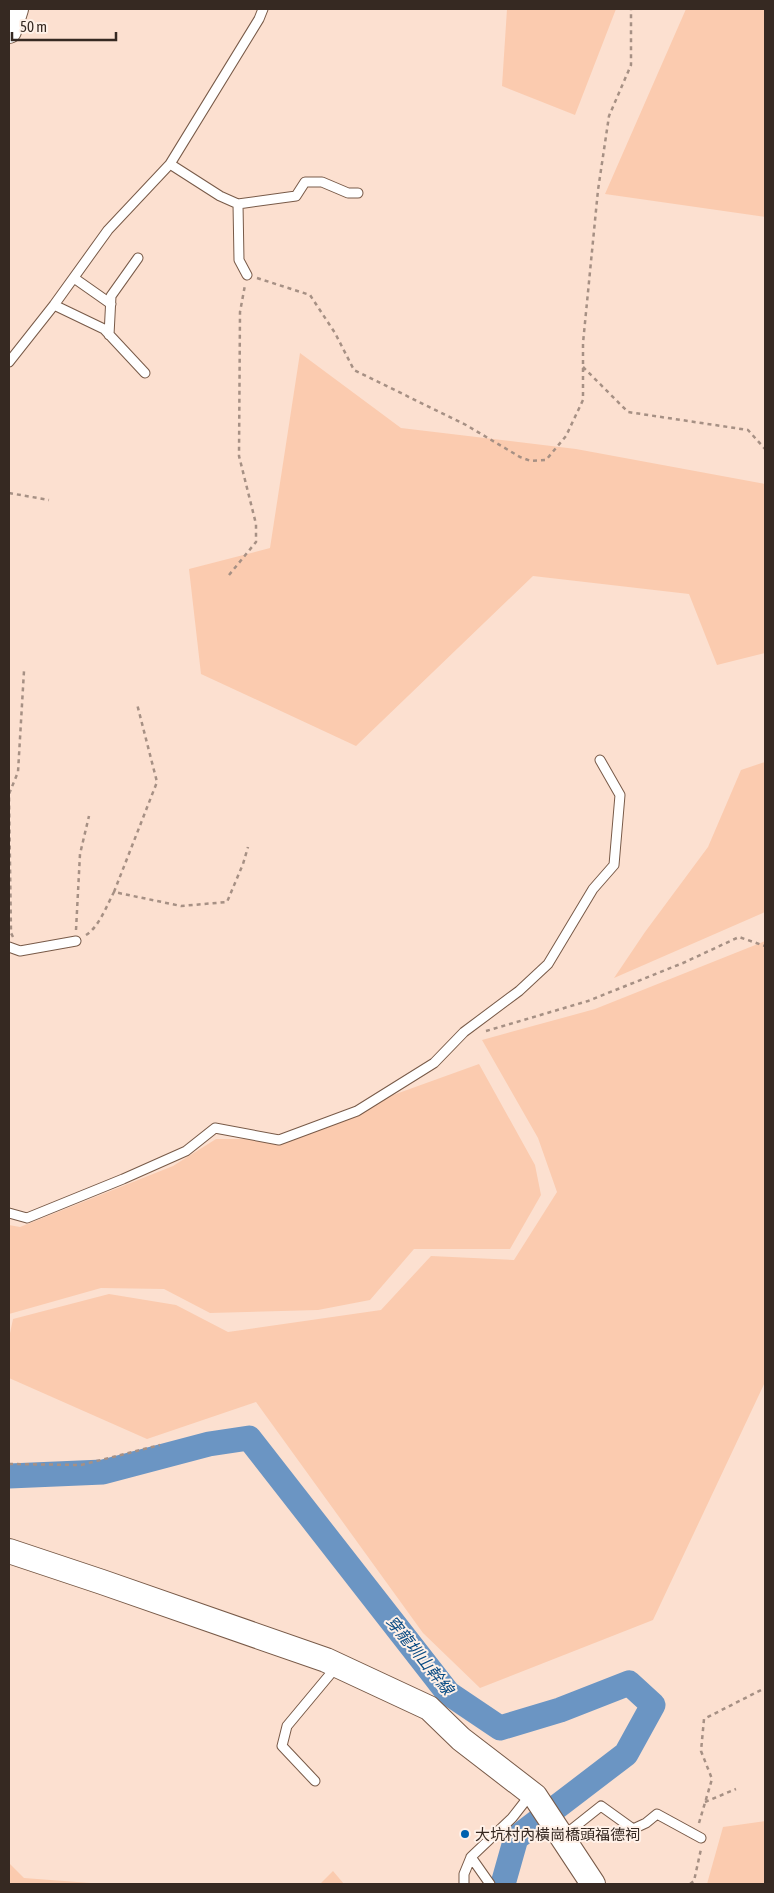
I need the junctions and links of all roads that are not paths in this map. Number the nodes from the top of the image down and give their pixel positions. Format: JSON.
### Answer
{"nodes":[{"id":1,"x":16,"y":9,"type":"edge"},
{"id":2,"x":263,"y":9,"type":"edge"},
{"id":3,"x":9,"y":31,"type":"edge"},
{"id":4,"x":170,"y":164,"type":"junction"},
{"id":5,"x":358,"y":194,"type":"dead end"},
{"id":6,"x":238,"y":204,"type":"junction"},
{"id":7,"x":138,"y":258,"type":"dead end"},
{"id":8,"x":247,"y":275,"type":"road end"},
{"id":9,"x":74,"y":278,"type":"junction"},
{"id":10,"x":111,"y":304,"type":"junction"},
{"id":11,"x":54,"y":305,"type":"junction"},
{"id":12,"x":109,"y":335,"type":"junction"},
{"id":13,"x":9,"y":362,"type":"edge"},
{"id":14,"x":145,"y":373,"type":"dead end"},
{"id":15,"x":600,"y":760,"type":"dead end"},
{"id":16,"x":76,"y":941,"type":"road end"},
{"id":17,"x":9,"y":947,"type":"edge"},
{"id":18,"x":9,"y":1213,"type":"edge"},
{"id":19,"x":9,"y":1551,"type":"edge"},
{"id":20,"x":337,"y":1665,"type":"junction"},
{"id":21,"x":315,"y":1782,"type":"dead end"},
{"id":22,"x":533,"y":1794,"type":"junction"},
{"id":23,"x":560,"y":1835,"type":"junction"},
{"id":24,"x":701,"y":1838,"type":"road end"},
{"id":25,"x":471,"y":1857,"type":"junction"},
{"id":26,"x":464,"y":1884,"type":"edge"},
{"id":27,"x":490,"y":1884,"type":"edge"},
{"id":28,"x":593,"y":1884,"type":"edge"}],
"edges":[{"from":1,"to":3,"type":"street"},
{"from":2,"to":4,"type":"lane"},
{"from":4,"to":6,"type":"lane"},
{"from":4,"to":9,"type":"lane"},
{"from":5,"to":6,"type":"lane"},
{"from":6,"to":8,"type":"lane"},
{"from":7,"to":10,"type":"lane"},
{"from":9,"to":10,"type":"lane"},
{"from":9,"to":11,"type":"lane"},
{"from":10,"to":12,"type":"lane"},
{"from":11,"to":12,"type":"lane"},
{"from":11,"to":13,"type":"lane"},
{"from":12,"to":14,"type":"lane"},
{"from":15,"to":18,"type":"lane"},
{"from":16,"to":17,"type":"lane"},
{"from":19,"to":20,"type":"street"},
{"from":20,"to":21,"type":"lane"},
{"from":20,"to":22,"type":"street"},
{"from":22,"to":23,"type":"street"},
{"from":22,"to":25,"type":"lane"},
{"from":23,"to":24,"type":"lane"},
{"from":23,"to":28,"type":"street"},
{"from":25,"to":26,"type":"lane"},
{"from":25,"to":27,"type":"lane"}]}
